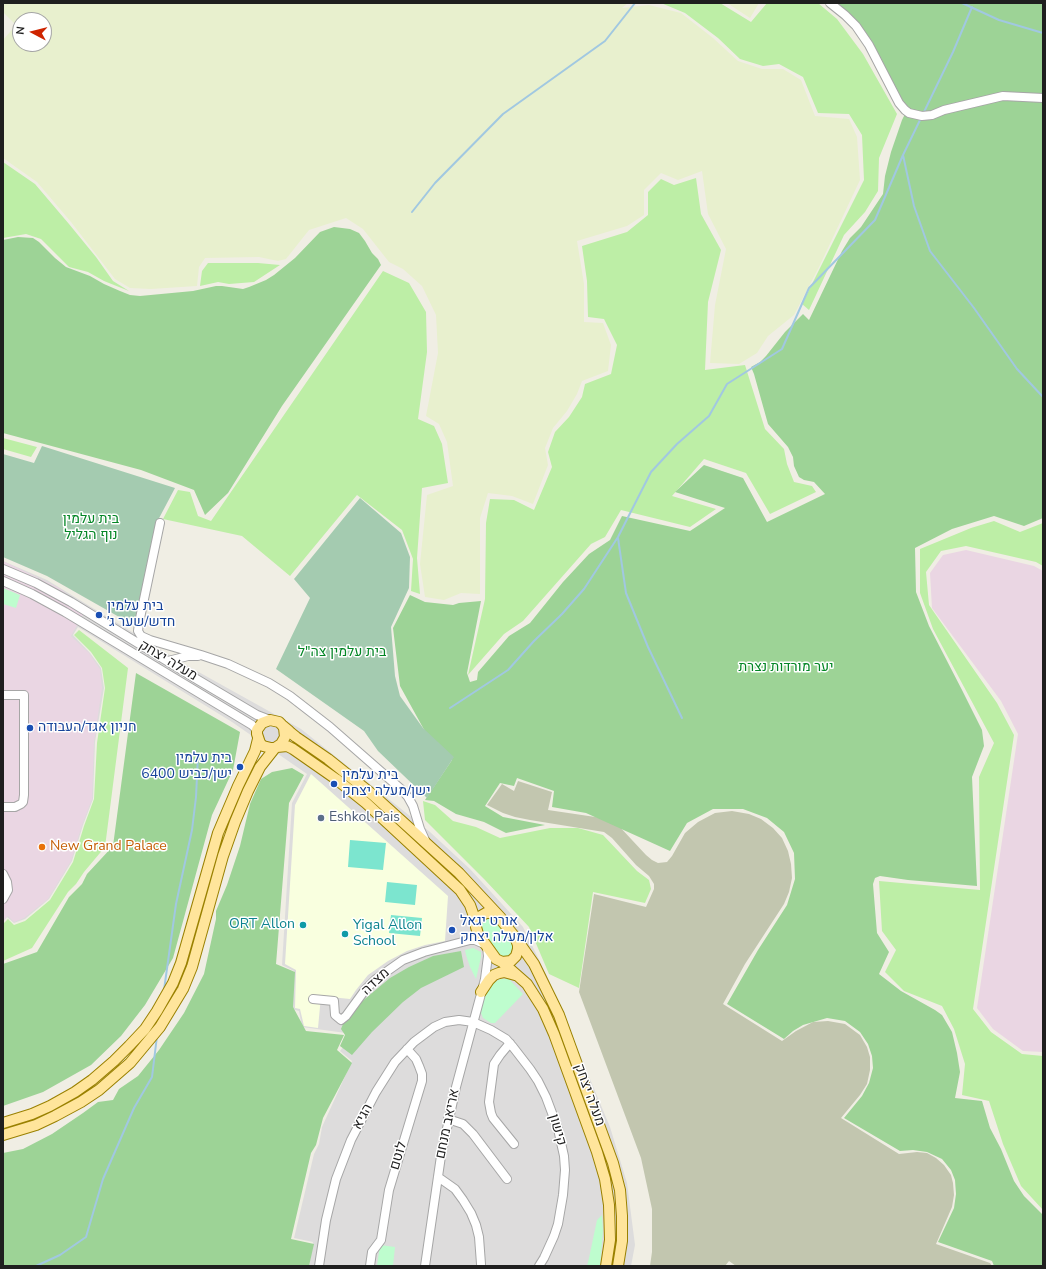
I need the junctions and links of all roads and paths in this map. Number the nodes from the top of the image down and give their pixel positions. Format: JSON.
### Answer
{"nodes":[{"id":1,"x":830,"y":3,"type":"edge"},
{"id":2,"x":1043,"y":98,"type":"edge"},
{"id":3,"x":160,"y":523,"type":"dead end"},
{"id":4,"x":3,"y":564,"type":"edge"},
{"id":5,"x":3,"y":569,"type":"edge"},
{"id":6,"x":3,"y":581,"type":"edge"},
{"id":7,"x":80,"y":607,"type":"junction"},
{"id":8,"x":203,"y":656,"type":"junction"},
{"id":9,"x":168,"y":661,"type":"junction"},
{"id":10,"x":3,"y":695,"type":"edge"},
{"id":11,"x":270,"y":720,"type":"junction"},
{"id":12,"x":282,"y":725,"type":"junction"},
{"id":13,"x":257,"y":737,"type":"junction"},
{"id":14,"x":276,"y":747,"type":"junction"},
{"id":15,"x":3,"y":807,"type":"edge"},
{"id":16,"x":426,"y":843,"type":"junction"},
{"id":17,"x":3,"y":874,"type":"edge"},
{"id":18,"x":3,"y":899,"type":"edge"},
{"id":19,"x":501,"y":918,"type":"junction"},
{"id":20,"x":476,"y":924,"type":"junction"},
{"id":21,"x":515,"y":937,"type":"junction"},
{"id":22,"x":460,"y":942,"type":"junction"},
{"id":23,"x":486,"y":946,"type":"junction"},
{"id":24,"x":500,"y":962,"type":"junction"},
{"id":25,"x":520,"y":977,"type":"junction"},
{"id":26,"x":482,"y":988,"type":"junction"},
{"id":27,"x":313,"y":999,"type":"dead end"},
{"id":28,"x":473,"y":1022,"type":"junction"},
{"id":29,"x":510,"y":1043,"type":"junction"},
{"id":30,"x":407,"y":1049,"type":"junction"},
{"id":31,"x":448,"y":1119,"type":"junction"},
{"id":32,"x":3,"y":1123,"type":"edge"},
{"id":33,"x":3,"y":1135,"type":"edge"},
{"id":34,"x":514,"y":1144,"type":"dead end"},
{"id":35,"x":438,"y":1176,"type":"junction"},
{"id":36,"x":507,"y":1179,"type":"dead end"},
{"id":37,"x":481,"y":1264,"type":"dead end"},
{"id":38,"x":319,"y":1266,"type":"edge"},
{"id":39,"x":370,"y":1266,"type":"edge"},
{"id":40,"x":424,"y":1266,"type":"edge"},
{"id":41,"x":539,"y":1266,"type":"edge"},
{"id":42,"x":606,"y":1266,"type":"edge"},
{"id":43,"x":618,"y":1266,"type":"edge"}],
"edges":[{"from":1,"to":2,"type":"street"},
{"from":3,"to":8,"type":"street"},
{"from":4,"to":7,"type":"street"},
{"from":5,"to":7,"type":"street","name":"מעלה יצחק"},
{"from":6,"to":13,"type":"street","name":"מעלה יצחק"},
{"from":7,"to":9,"type":"street","name":"מעלה יצחק"},
{"from":8,"to":9,"type":"street"},
{"from":8,"to":16,"type":"street"},
{"from":9,"to":11,"type":"street","name":"מעלה יצחק"},
{"from":10,"to":15,"type":"street"},
{"from":11,"to":12,"type":"main road"},
{"from":11,"to":13,"type":"main road"},
{"from":12,"to":14,"type":"main road"},
{"from":12,"to":16,"type":"main road"},
{"from":13,"to":14,"type":"main road"},
{"from":13,"to":32,"type":"main road"},
{"from":14,"to":20,"type":"main road"},
{"from":14,"to":33,"type":"main road"},
{"from":16,"to":19,"type":"main road"},
{"from":17,"to":18,"type":"street"},
{"from":19,"to":20,"type":"main road"},
{"from":19,"to":21,"type":"main road","name":"מעלה יצחק"},
{"from":20,"to":22,"type":"street","name":"מצדה"},
{"from":20,"to":23,"type":"main road","name":"מעלה יצחק"},
{"from":21,"to":24,"type":"main road"},
{"from":21,"to":43,"type":"main road","name":"מעלה יצחק"},
{"from":22,"to":23,"type":"street","name":"מצדה"},
{"from":22,"to":27,"type":"street","name":"מצדה"},
{"from":23,"to":24,"type":"main road","name":"מעלה יצחק"},
{"from":23,"to":26,"type":"street"},
{"from":24,"to":25,"type":"main road","name":"מעלה יצחק"},
{"from":24,"to":26,"type":"street"},
{"from":25,"to":26,"type":"main road"},
{"from":25,"to":42,"type":"main road","name":"מעלה יצחק"},
{"from":26,"to":28,"type":"street","name":"אריאב מנחם"},
{"from":28,"to":29,"type":"street","name":"קישון"},
{"from":28,"to":30,"type":"street","name":"הגיא"},
{"from":28,"to":31,"type":"street","name":"אריאב מנחם"},
{"from":29,"to":34,"type":"street"},
{"from":29,"to":41,"type":"street","name":"קישון"},
{"from":30,"to":38,"type":"street","name":"הגיא"},
{"from":30,"to":39,"type":"street","name":"לוטם"},
{"from":31,"to":35,"type":"street","name":"אריאב מנחם"},
{"from":31,"to":36,"type":"street"},
{"from":35,"to":37,"type":"street"},
{"from":35,"to":40,"type":"street","name":"אריאב מנחם"}]}
